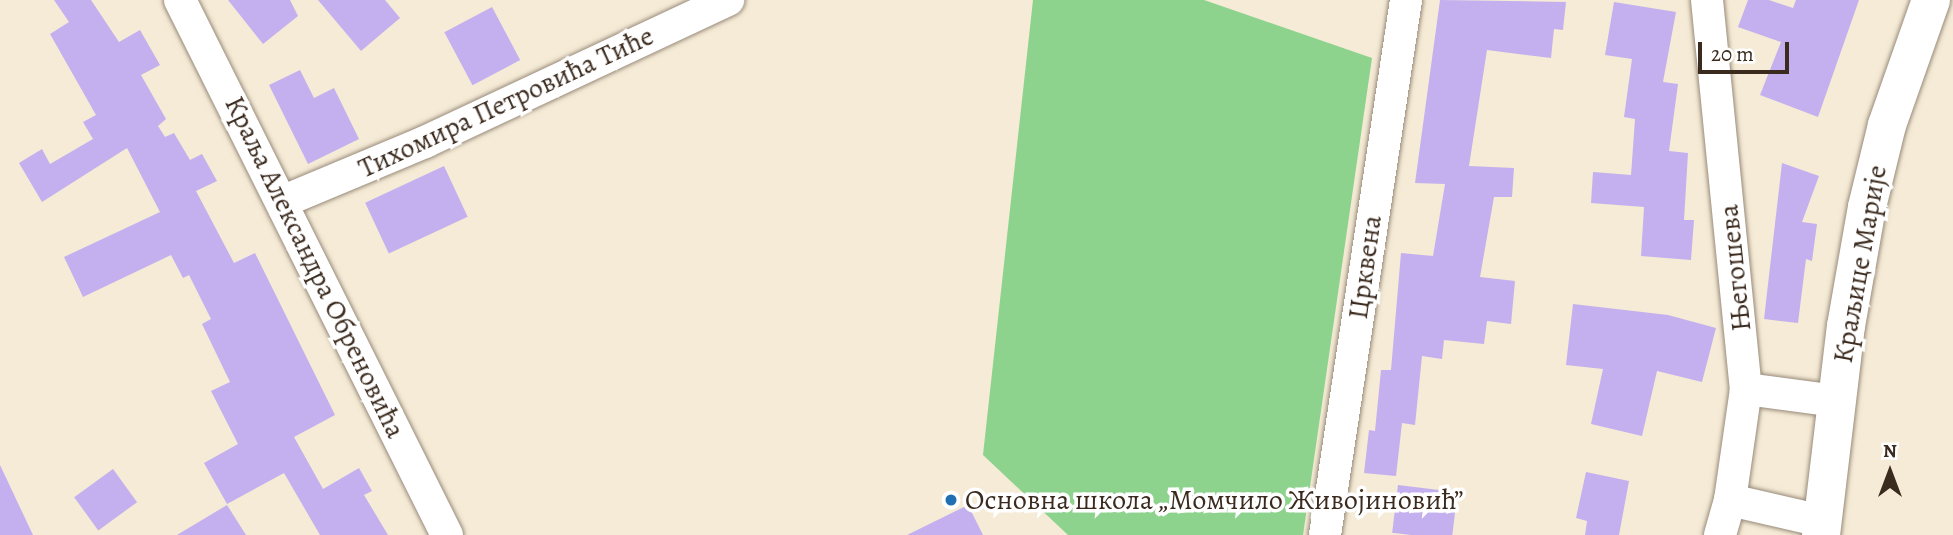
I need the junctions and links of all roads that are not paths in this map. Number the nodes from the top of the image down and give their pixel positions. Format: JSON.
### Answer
{"nodes":[{"id":1,"x":180,"y":0,"type":"edge"},
{"id":2,"x":728,"y":0,"type":"edge"},
{"id":3,"x":1406,"y":0,"type":"edge"},
{"id":4,"x":1707,"y":0,"type":"edge"},
{"id":5,"x":1931,"y":0,"type":"edge"},
{"id":6,"x":284,"y":201,"type":"junction"},
{"id":7,"x":1746,"y":389,"type":"junction"},
{"id":8,"x":1836,"y":401,"type":"junction"},
{"id":9,"x":1730,"y":500,"type":"junction"},
{"id":10,"x":1822,"y":528,"type":"edge"},
{"id":11,"x":447,"y":535,"type":"edge"},
{"id":12,"x":1325,"y":535,"type":"edge"},
{"id":13,"x":1720,"y":535,"type":"edge"}],
"edges":[{"from":1,"to":6,"type":"street","name":"Краља Александра Обреновића"},
{"from":2,"to":6,"type":"street","name":"Тихомира Петровића Тиће"},
{"from":3,"to":12,"type":"street","name":"Црквена"},
{"from":4,"to":7,"type":"street","name":"Његошева"},
{"from":5,"to":8,"type":"street","name":"Краљице Марије"},
{"from":6,"to":11,"type":"street","name":"Краља Александра Обреновића"},
{"from":7,"to":8,"type":"street"},
{"from":7,"to":9,"type":"street","name":"Његошева"},
{"from":8,"to":10,"type":"street","name":"Краљице Марије"},
{"from":9,"to":10,"type":"street"},
{"from":9,"to":13,"type":"street","name":"Његошева"}]}
